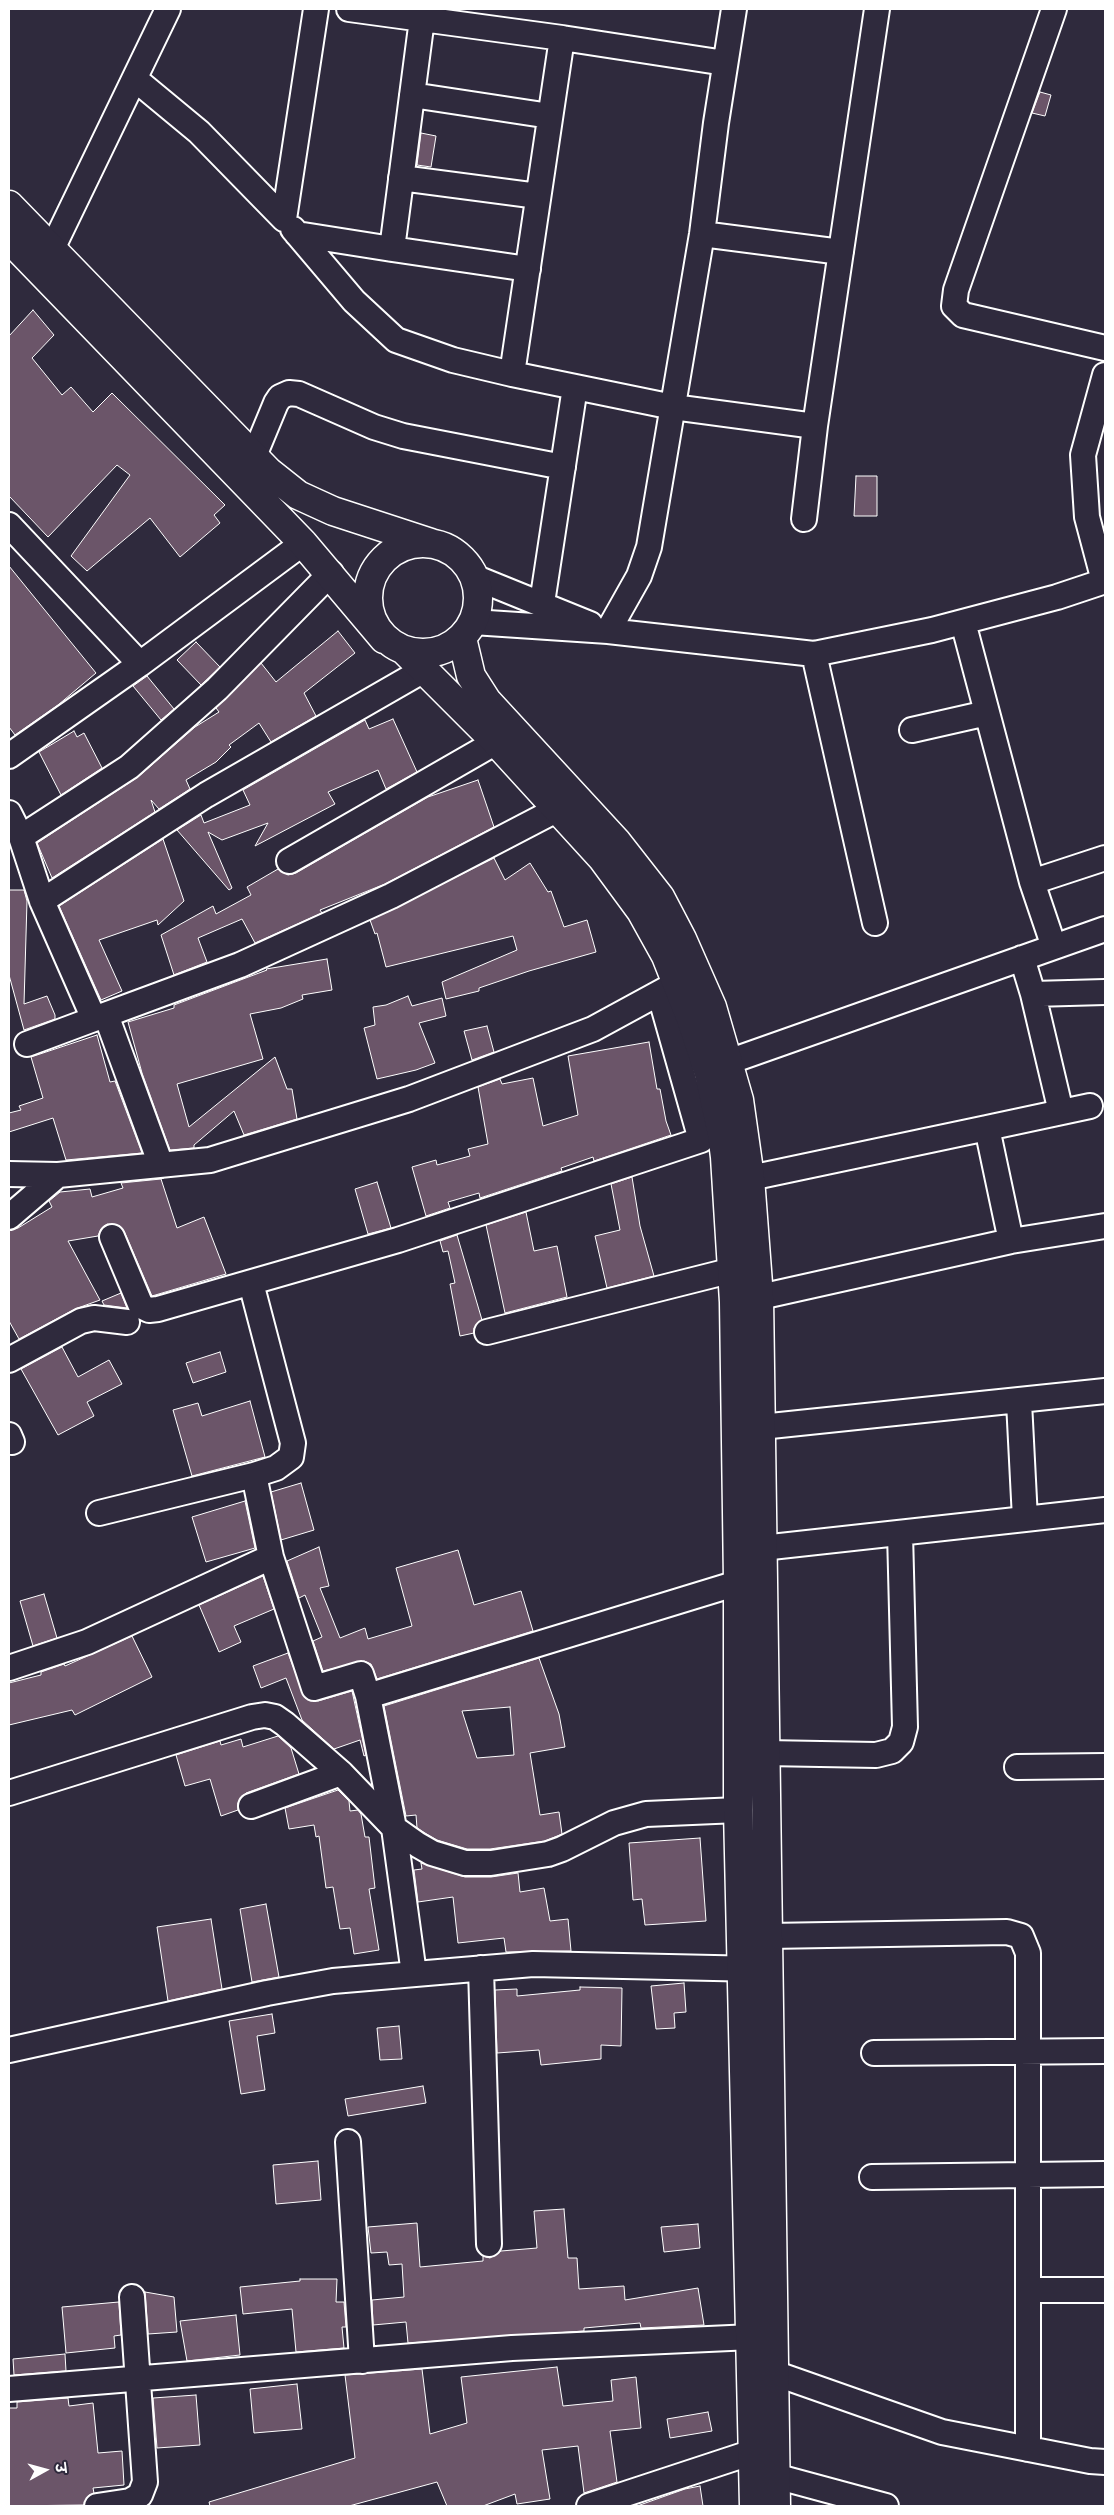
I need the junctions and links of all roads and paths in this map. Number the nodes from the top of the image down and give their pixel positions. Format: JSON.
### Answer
{"nodes":[{"id":1,"x":168,"y":9,"type":"edge"},
{"id":2,"x":316,"y":9,"type":"edge"},
{"id":3,"x":349,"y":9,"type":"edge"},
{"id":4,"x":734,"y":9,"type":"edge"},
{"id":5,"x":877,"y":9,"type":"edge"},
{"id":6,"x":1054,"y":9,"type":"edge"},
{"id":7,"x":422,"y":19,"type":"junction"},
{"id":8,"x":562,"y":38,"type":"junction"},
{"id":9,"x":726,"y":63,"type":"junction"},
{"id":10,"x":135,"y":79,"type":"junction"},
{"id":11,"x":412,"y":96,"type":"junction"},
{"id":12,"x":550,"y":116,"type":"junction"},
{"id":13,"x":401,"y":178,"type":"junction"},
{"id":14,"x":538,"y":196,"type":"junction"},
{"id":15,"x":9,"y":205,"type":"edge"},
{"id":16,"x":290,"y":226,"type":"junction"},
{"id":17,"x":702,"y":234,"type":"junction"},
{"id":18,"x":9,"y":239,"type":"edge"},
{"id":19,"x":392,"y":249,"type":"junction"},
{"id":20,"x":841,"y":252,"type":"junction"},
{"id":21,"x":45,"y":260,"type":"junction"},
{"id":22,"x":528,"y":269,"type":"junction"},
{"id":23,"x":1105,"y":348,"type":"edge"},
{"id":24,"x":512,"y":374,"type":"junction"},
{"id":25,"x":1105,"y":375,"type":"edge"},
{"id":26,"x":575,"y":388,"type":"junction"},
{"id":27,"x":673,"y":407,"type":"junction"},
{"id":28,"x":815,"y":426,"type":"junction"},
{"id":29,"x":254,"y":456,"type":"junction"},
{"id":30,"x":563,"y":467,"type":"junction"},
{"id":31,"x":804,"y":519,"type":"dead end"},
{"id":32,"x":9,"y":525,"type":"edge"},
{"id":33,"x":303,"y":543,"type":"junction"},
{"id":34,"x":431,"y":543,"type":"junction"},
{"id":35,"x":331,"y":574,"type":"junction"},
{"id":36,"x":474,"y":577,"type":"junction"},
{"id":37,"x":1104,"y":581,"type":"edge"},
{"id":38,"x":542,"y":603,"type":"junction"},
{"id":39,"x":963,"y":622,"type":"junction"},
{"id":40,"x":467,"y":630,"type":"junction"},
{"id":41,"x":608,"y":631,"type":"junction"},
{"id":42,"x":404,"y":653,"type":"junction"},
{"id":43,"x":814,"y":654,"type":"junction"},
{"id":44,"x":140,"y":664,"type":"junction"},
{"id":45,"x":987,"y":713,"type":"junction"},
{"id":46,"x":912,"y":730,"type":"dead end"},
{"id":47,"x":496,"y":742,"type":"junction"},
{"id":48,"x":9,"y":756,"type":"edge"},
{"id":49,"x":558,"y":809,"type":"junction"},
{"id":50,"x":9,"y":813,"type":"edge"},
{"id":51,"x":21,"y":837,"type":"junction"},
{"id":52,"x":1105,"y":858,"type":"edge"},
{"id":53,"x":289,"y":861,"type":"dead end"},
{"id":54,"x":1032,"y":882,"type":"junction"},
{"id":55,"x":42,"y":901,"type":"junction"},
{"id":56,"x":875,"y":924,"type":"dead end"},
{"id":57,"x":1105,"y":929,"type":"edge"},
{"id":58,"x":1054,"y":947,"type":"junction"},
{"id":59,"x":1022,"y":958,"type":"junction"},
{"id":60,"x":677,"y":982,"type":"junction"},
{"id":61,"x":1105,"y":992,"type":"edge"},
{"id":62,"x":1034,"y":994,"type":"junction"},
{"id":63,"x":100,"y":1017,"type":"junction"},
{"id":64,"x":27,"y":1044,"type":"dead end"},
{"id":65,"x":728,"y":1062,"type":"junction"},
{"id":66,"x":1090,"y":1106,"type":"dead end"},
{"id":67,"x":1061,"y":1112,"type":"junction"},
{"id":68,"x":987,"y":1128,"type":"junction"},
{"id":69,"x":722,"y":1134,"type":"junction"},
{"id":70,"x":161,"y":1165,"type":"junction"},
{"id":71,"x":9,"y":1174,"type":"edge"},
{"id":72,"x":58,"y":1175,"type":"junction"},
{"id":73,"x":750,"y":1178,"type":"junction"},
{"id":74,"x":9,"y":1217,"type":"edge"},
{"id":75,"x":1105,"y":1226,"type":"edge"},
{"id":76,"x":112,"y":1236,"type":"dead end"},
{"id":77,"x":1011,"y":1242,"type":"junction"},
{"id":78,"x":733,"y":1270,"type":"junction"},
{"id":79,"x":251,"y":1283,"type":"junction"},
{"id":80,"x":746,"y":1300,"type":"junction"},
{"id":81,"x":127,"y":1322,"type":"dead end"},
{"id":82,"x":487,"y":1332,"type":"dead end"},
{"id":83,"x":9,"y":1360,"type":"edge"},
{"id":84,"x":1105,"y":1391,"type":"edge"},
{"id":85,"x":1019,"y":1402,"type":"junction"},
{"id":86,"x":761,"y":1427,"type":"junction"},
{"id":87,"x":254,"y":1475,"type":"junction"},
{"id":88,"x":1105,"y":1510,"type":"edge"},
{"id":89,"x":99,"y":1512,"type":"dead end"},
{"id":90,"x":1026,"y":1519,"type":"junction"},
{"id":91,"x":900,"y":1533,"type":"junction"},
{"id":92,"x":762,"y":1548,"type":"junction"},
{"id":93,"x":271,"y":1557,"type":"junction"},
{"id":94,"x":751,"y":1579,"type":"junction"},
{"id":95,"x":9,"y":1668,"type":"edge"},
{"id":96,"x":368,"y":1696,"type":"junction"},
{"id":97,"x":766,"y":1754,"type":"junction"},
{"id":98,"x":1105,"y":1766,"type":"edge"},
{"id":99,"x":1017,"y":1767,"type":"dead end"},
{"id":100,"x":341,"y":1773,"type":"junction"},
{"id":101,"x":9,"y":1794,"type":"edge"},
{"id":102,"x":251,"y":1806,"type":"dead end"},
{"id":103,"x":738,"y":1810,"type":"junction"},
{"id":104,"x":394,"y":1828,"type":"junction"},
{"id":105,"x":768,"y":1936,"type":"junction"},
{"id":106,"x":481,"y":1968,"type":"junction"},
{"id":107,"x":756,"y":1969,"type":"junction"},
{"id":108,"x":414,"y":1974,"type":"junction"},
{"id":109,"x":9,"y":2050,"type":"edge"},
{"id":110,"x":1029,"y":2051,"type":"junction"},
{"id":111,"x":1105,"y":2052,"type":"edge"},
{"id":112,"x":874,"y":2053,"type":"dead end"},
{"id":113,"x":348,"y":2142,"type":"dead end"},
{"id":114,"x":1105,"y":2174,"type":"edge"},
{"id":115,"x":1028,"y":2175,"type":"junction"},
{"id":116,"x":872,"y":2177,"type":"dead end"},
{"id":117,"x":489,"y":2244,"type":"dead end"},
{"id":118,"x":1028,"y":2290,"type":"junction"},
{"id":119,"x":1105,"y":2290,"type":"edge"},
{"id":120,"x":132,"y":2297,"type":"dead end"},
{"id":121,"x":752,"y":2337,"type":"junction"},
{"id":122,"x":362,"y":2360,"type":"junction"},
{"id":123,"x":774,"y":2373,"type":"junction"},
{"id":124,"x":138,"y":2379,"type":"junction"},
{"id":125,"x":9,"y":2389,"type":"edge"},
{"id":126,"x":1028,"y":2449,"type":"junction"},
{"id":127,"x":753,"y":2452,"type":"junction"},
{"id":128,"x":1105,"y":2462,"type":"edge"},
{"id":129,"x":775,"y":2476,"type":"junction"},
{"id":130,"x":97,"y":2506,"type":"edge"},
{"id":131,"x":589,"y":2506,"type":"edge"},
{"id":132,"x":754,"y":2506,"type":"edge"},
{"id":133,"x":776,"y":2506,"type":"edge"},
{"id":134,"x":886,"y":2506,"type":"edge"}],
"edges":[{"from":1,"to":10,"type":"street"},
{"from":2,"to":16,"type":"street"},
{"from":3,"to":7,"type":"street"},
{"from":4,"to":9,"type":"street"},
{"from":5,"to":20,"type":"street"},
{"from":6,"to":23,"type":"street"},
{"from":7,"to":8,"type":"street"},
{"from":7,"to":11,"type":"street"},
{"from":8,"to":9,"type":"street"},
{"from":8,"to":12,"type":"street"},
{"from":9,"to":17,"type":"street"},
{"from":10,"to":16,"type":"street"},
{"from":10,"to":21,"type":"street"},
{"from":11,"to":12,"type":"street"},
{"from":11,"to":13,"type":"street"},
{"from":12,"to":14,"type":"street"},
{"from":13,"to":14,"type":"street"},
{"from":13,"to":19,"type":"street"},
{"from":14,"to":22,"type":"street"},
{"from":15,"to":21,"type":"main road"},
{"from":16,"to":19,"type":"street"},
{"from":16,"to":24,"type":"street"},
{"from":17,"to":20,"type":"street"},
{"from":17,"to":27,"type":"street"},
{"from":18,"to":21,"type":"main road"},
{"from":19,"to":22,"type":"street"},
{"from":20,"to":28,"type":"street"},
{"from":21,"to":29,"type":"main road"},
{"from":21,"to":33,"type":"main road"},
{"from":22,"to":24,"type":"street"},
{"from":24,"to":26,"type":"street"},
{"from":25,"to":37,"type":"street"},
{"from":26,"to":27,"type":"street"},
{"from":26,"to":30,"type":"street"},
{"from":27,"to":28,"type":"street"},
{"from":27,"to":41,"type":"street"},
{"from":28,"to":31,"type":"street"},
{"from":29,"to":30,"type":"street"},
{"from":29,"to":34,"type":"main road"},
{"from":30,"to":38,"type":"street"},
{"from":32,"to":44,"type":"street"},
{"from":33,"to":35,"type":"main road"},
{"from":33,"to":44,"type":"street"},
{"from":34,"to":36,"type":"main road"},
{"from":34,"to":42,"type":"main road"},
{"from":35,"to":42,"type":"main road"},
{"from":35,"to":51,"type":"street"},
{"from":36,"to":38,"type":"street"},
{"from":36,"to":40,"type":"main road"},
{"from":37,"to":39,"type":"street"},
{"from":38,"to":41,"type":"street"},
{"from":39,"to":43,"type":"street"},
{"from":39,"to":45,"type":"street"},
{"from":40,"to":41,"type":"street"},
{"from":40,"to":42,"type":"main road"},
{"from":40,"to":60,"type":"main road"},
{"from":41,"to":43,"type":"street"},
{"from":42,"to":47,"type":"main road"},
{"from":42,"to":55,"type":"street"},
{"from":43,"to":56,"type":"street"},
{"from":44,"to":48,"type":"street"},
{"from":45,"to":46,"type":"street"},
{"from":45,"to":54,"type":"street"},
{"from":47,"to":49,"type":"main road"},
{"from":47,"to":53,"type":"street"},
{"from":49,"to":60,"type":"main road"},
{"from":49,"to":63,"type":"street"},
{"from":50,"to":51,"type":"street"},
{"from":51,"to":55,"type":"street"},
{"from":52,"to":54,"type":"street"},
{"from":54,"to":58,"type":"street"},
{"from":55,"to":63,"type":"street"},
{"from":57,"to":58,"type":"street"},
{"from":58,"to":59,"type":"street"},
{"from":59,"to":62,"type":"street"},
{"from":59,"to":65,"type":"street"},
{"from":60,"to":65,"type":"main road"},
{"from":60,"to":69,"type":"main road"},
{"from":60,"to":70,"type":"street"},
{"from":61,"to":62,"type":"street"},
{"from":62,"to":67,"type":"street"},
{"from":63,"to":64,"type":"street"},
{"from":63,"to":70,"type":"street"},
{"from":65,"to":69,"type":"main road"},
{"from":66,"to":67,"type":"street"},
{"from":67,"to":68,"type":"street"},
{"from":68,"to":73,"type":"street"},
{"from":68,"to":77,"type":"street"},
{"from":69,"to":73,"type":"main road"},
{"from":69,"to":78,"type":"main road"},
{"from":69,"to":79,"type":"street"},
{"from":70,"to":72,"type":"street"},
{"from":71,"to":72,"type":"street"},
{"from":72,"to":74,"type":"street"},
{"from":73,"to":80,"type":"main road"},
{"from":75,"to":77,"type":"street"},
{"from":76,"to":79,"type":"street"},
{"from":77,"to":80,"type":"street"},
{"from":78,"to":80,"type":"main road"},
{"from":78,"to":82,"type":"street"},
{"from":79,"to":87,"type":"street"},
{"from":80,"to":86,"type":"main road"},
{"from":80,"to":94,"type":"main road"},
{"from":81,"to":83,"type":"street"},
{"from":84,"to":85,"type":"street"},
{"from":85,"to":86,"type":"street"},
{"from":85,"to":90,"type":"street"},
{"from":86,"to":92,"type":"main road"},
{"from":87,"to":89,"type":"street"},
{"from":87,"to":93,"type":"street"},
{"from":88,"to":90,"type":"street"},
{"from":90,"to":91,"type":"street"},
{"from":91,"to":92,"type":"street"},
{"from":91,"to":97,"type":"street"},
{"from":92,"to":94,"type":"main road"},
{"from":93,"to":95,"type":"street"},
{"from":93,"to":96,"type":"street"},
{"from":94,"to":96,"type":"street"},
{"from":94,"to":97,"type":"main road"},
{"from":94,"to":103,"type":"main road"},
{"from":96,"to":104,"type":"street"},
{"from":97,"to":105,"type":"main road"},
{"from":98,"to":99,"type":"street"},
{"from":100,"to":101,"type":"street"},
{"from":100,"to":102,"type":"street"},
{"from":100,"to":104,"type":"street"},
{"from":103,"to":104,"type":"street"},
{"from":103,"to":107,"type":"main road"},
{"from":104,"to":108,"type":"street"},
{"from":105,"to":107,"type":"main road"},
{"from":105,"to":110,"type":"street"},
{"from":106,"to":107,"type":"street"},
{"from":106,"to":108,"type":"street"},
{"from":106,"to":117,"type":"street"},
{"from":107,"to":121,"type":"main road"},
{"from":107,"to":123,"type":"main road"},
{"from":108,"to":109,"type":"street"},
{"from":110,"to":111,"type":"street"},
{"from":110,"to":112,"type":"street"},
{"from":110,"to":115,"type":"street"},
{"from":113,"to":122,"type":"street"},
{"from":114,"to":115,"type":"street"},
{"from":115,"to":116,"type":"street"},
{"from":115,"to":118,"type":"street"},
{"from":118,"to":119,"type":"street"},
{"from":118,"to":126,"type":"street"},
{"from":120,"to":124,"type":"street"},
{"from":121,"to":122,"type":"street"},
{"from":121,"to":127,"type":"main road"},
{"from":122,"to":124,"type":"street"},
{"from":123,"to":126,"type":"street"},
{"from":123,"to":129,"type":"main road"},
{"from":124,"to":125,"type":"street"},
{"from":124,"to":130,"type":"street"},
{"from":126,"to":128,"type":"street"},
{"from":127,"to":131,"type":"street"},
{"from":127,"to":132,"type":"main road"},
{"from":129,"to":133,"type":"main road"},
{"from":129,"to":134,"type":"street"}]}
